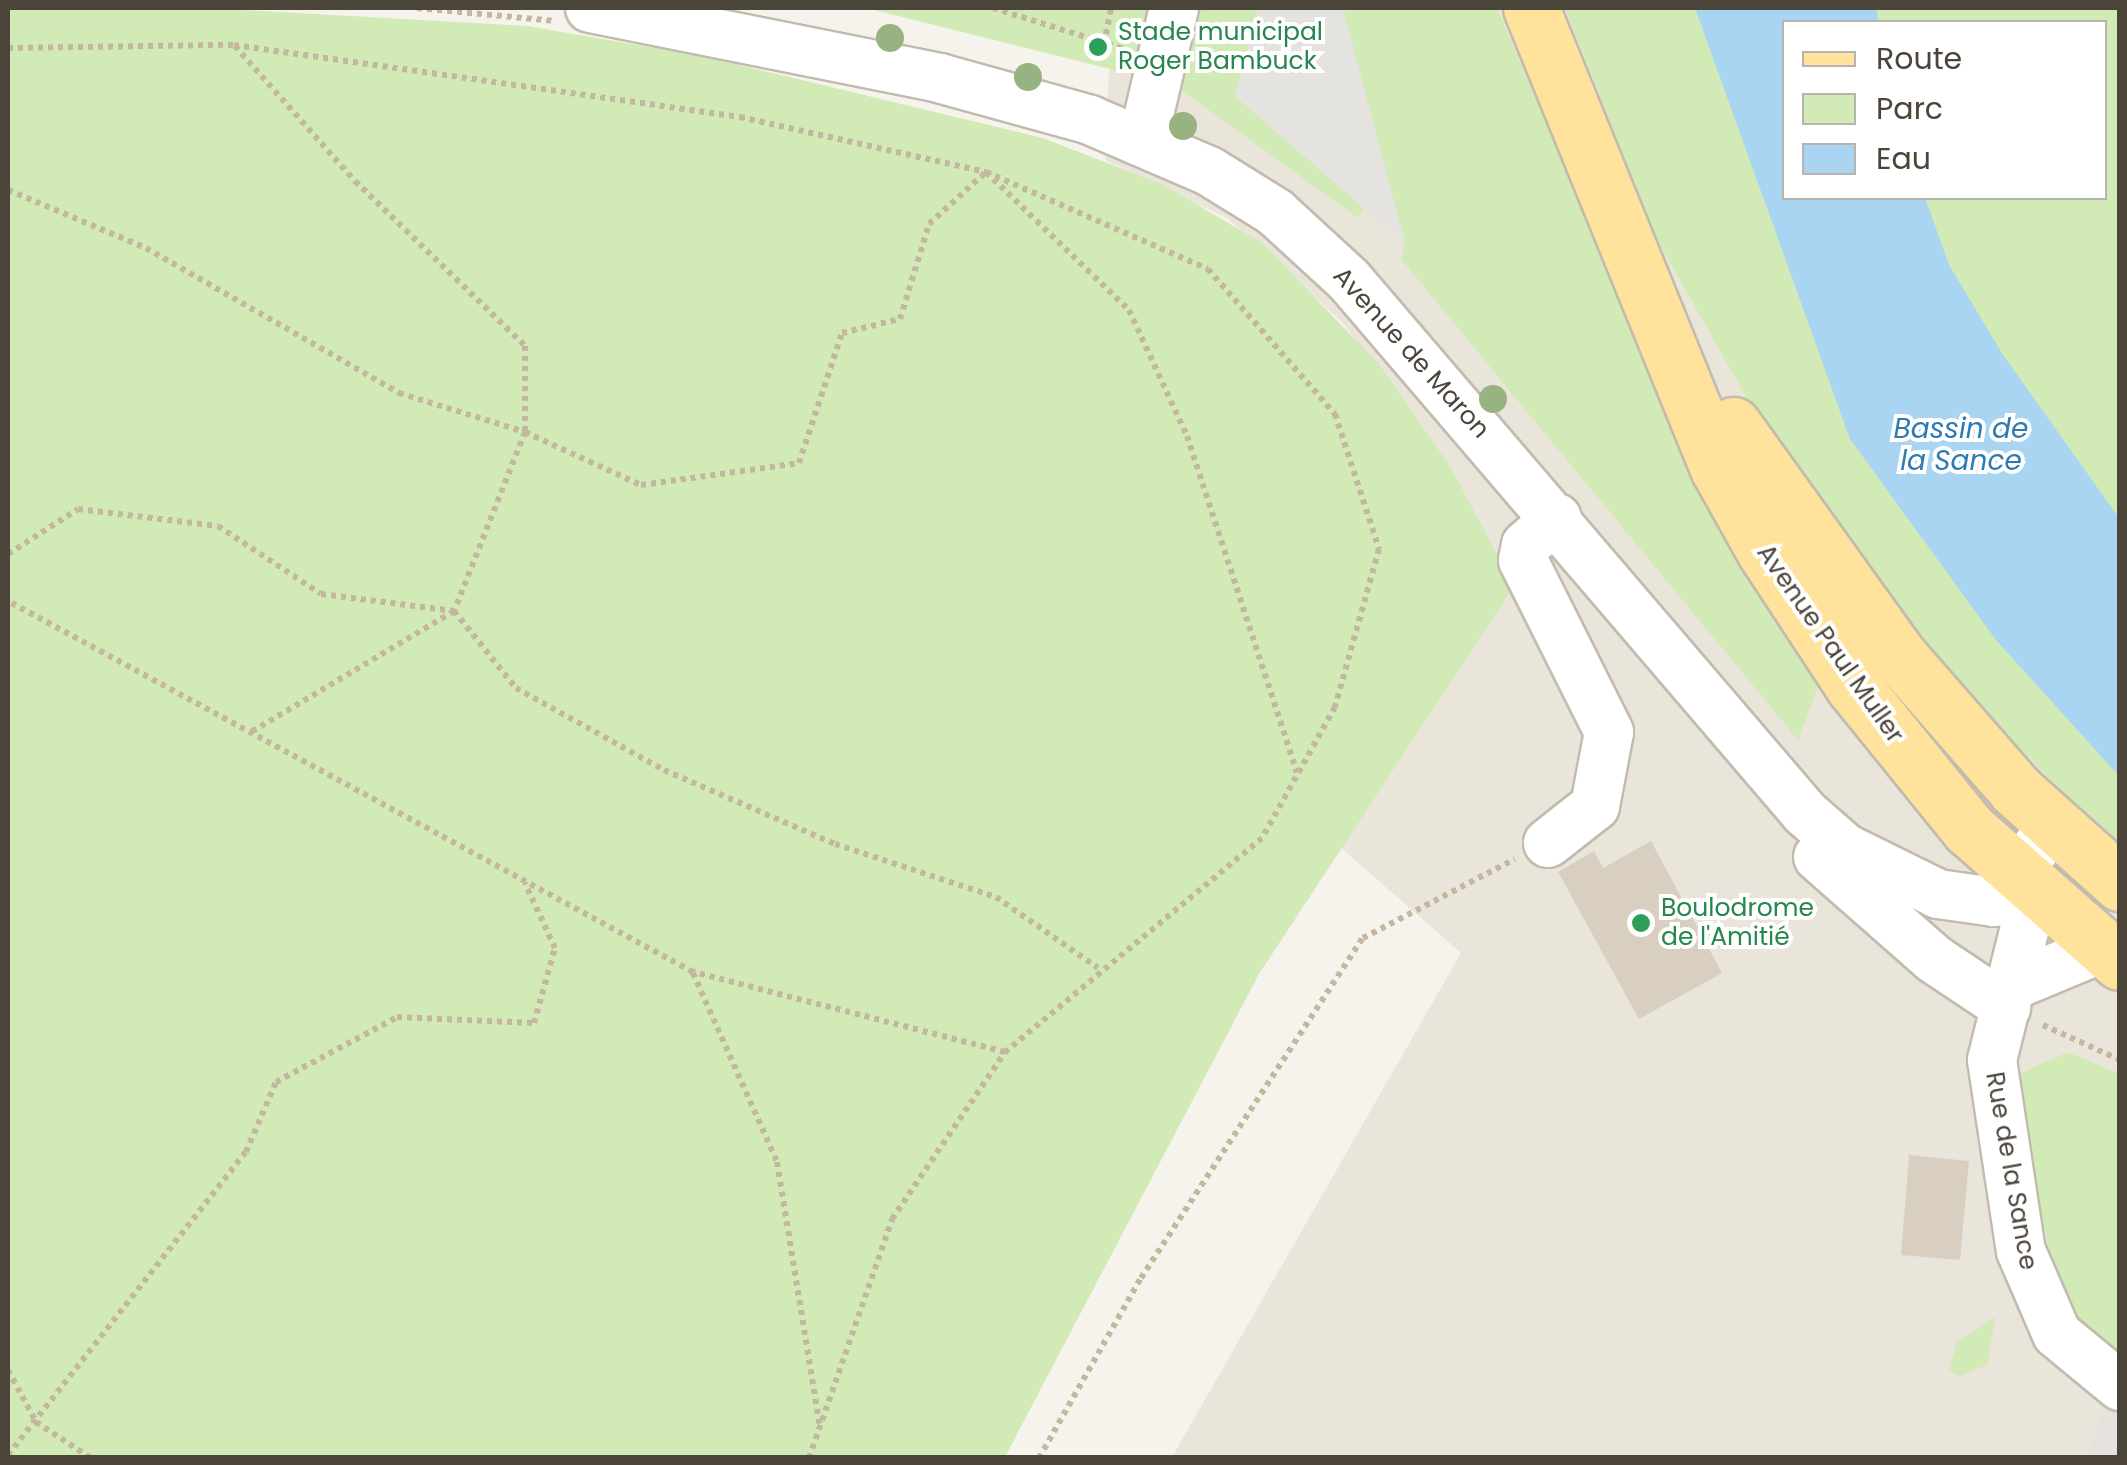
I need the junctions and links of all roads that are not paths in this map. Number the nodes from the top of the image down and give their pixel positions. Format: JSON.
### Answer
{"nodes":[{"id":1,"x":1174,"y":8,"type":"edge"},
{"id":2,"x":1532,"y":8,"type":"edge"},
{"id":3,"x":580,"y":16,"type":"edge"},
{"id":4,"x":1143,"y":140,"type":"junction"},
{"id":5,"x":1630,"y":262,"type":"junction"},
{"id":6,"x":1557,"y":518,"type":"junction"},
{"id":7,"x":2053,"y":826,"type":"junction"},
{"id":8,"x":1790,"y":831,"type":"dead end"},
{"id":9,"x":1548,"y":844,"type":"road end"},
{"id":10,"x":2018,"y":881,"type":"junction"},
{"id":11,"x":2120,"y":883,"type":"edge"},
{"id":12,"x":2109,"y":956,"type":"edge"},
{"id":13,"x":2011,"y":996,"type":"junction"},
{"id":14,"x":2120,"y":1386,"type":"edge"}],
"edges":[{"from":1,"to":4,"type":"street"},
{"from":2,"to":5,"type":"main road","name":"Avenue Paul Muller"},
{"from":3,"to":4,"type":"street","name":"Avenue de Maron"},
{"from":4,"to":6,"type":"street","name":"Avenue de Maron"},
{"from":5,"to":7,"type":"main road","name":"Avenue Paul Muller"},
{"from":5,"to":10,"type":"main road","name":"Avenue Paul Muller"},
{"from":6,"to":9,"type":"street"},
{"from":6,"to":10,"type":"street","name":"Avenue de Maron"},
{"from":7,"to":10,"type":"street"},
{"from":7,"to":11,"type":"main road","name":"Avenue Paul Muller"},
{"from":8,"to":13,"type":"street"},
{"from":10,"to":12,"type":"main road","name":"Avenue Paul Muller"},
{"from":10,"to":13,"type":"street","name":"Rue de la Sance"},
{"from":12,"to":13,"type":"street"},
{"from":13,"to":14,"type":"street","name":"Rue de la Sance"}]}
